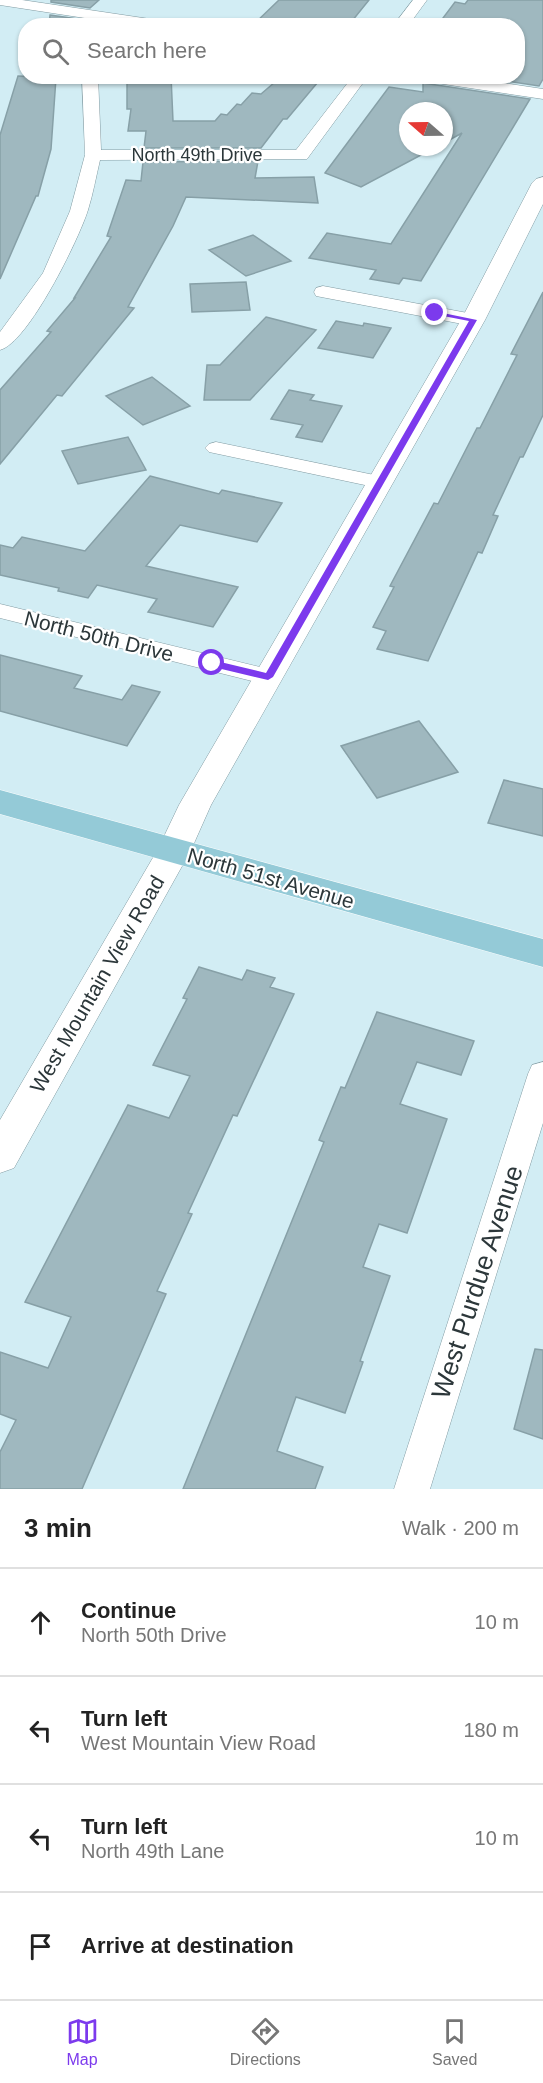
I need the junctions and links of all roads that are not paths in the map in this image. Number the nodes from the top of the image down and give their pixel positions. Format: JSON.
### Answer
{"nodes":[{"id":1,"x":420,"y":0,"type":"edge"},
{"id":2,"x":0,"y":1,"type":"edge"},
{"id":3,"x":21,"y":2,"type":"edge"},
{"id":4,"x":103,"y":18,"type":"edge"},
{"id":5,"x":406,"y":18,"type":"edge"},
{"id":6,"x":90,"y":84,"type":"edge"},
{"id":7,"x":355,"y":84,"type":"edge"},
{"id":8,"x":476,"y":84,"type":"edge"},
{"id":9,"x":543,"y":94,"type":"edge"},
{"id":10,"x":93,"y":155,"type":"junction"},
{"id":11,"x":543,"y":183,"type":"edge"},
{"id":12,"x":323,"y":292,"type":"dead end"},
{"id":13,"x":473,"y":320,"type":"junction"},
{"id":14,"x":0,"y":344,"type":"edge"},
{"id":15,"x":216,"y":448,"type":"dead end"},
{"id":16,"x":379,"y":482,"type":"junction"},
{"id":17,"x":0,"y":611,"type":"edge"},
{"id":18,"x":268,"y":677,"type":"junction"},
{"id":19,"x":0,"y":802,"type":"edge"},
{"id":20,"x":174,"y":850,"type":"junction"},
{"id":21,"x":543,"y":953,"type":"edge"},
{"id":22,"x":543,"y":1074,"type":"edge"},
{"id":23,"x":0,"y":1156,"type":"edge"},
{"id":24,"x":412,"y":1489,"type":"edge"}],
"edges":[{"from":1,"to":5,"type":"street"},
{"from":2,"to":3,"type":"street"},
{"from":3,"to":4,"type":"street"},
{"from":6,"to":10,"type":"street"},
{"from":7,"to":10,"type":"street","name":"North 49th Drive"},
{"from":8,"to":9,"type":"street"},
{"from":10,"to":14,"type":"street"},
{"from":11,"to":13,"type":"street","name":"West Mountain View Road"},
{"from":12,"to":13,"type":"street"},
{"from":13,"to":16,"type":"street","name":"West Mountain View Road"},
{"from":15,"to":16,"type":"street"},
{"from":16,"to":18,"type":"street","name":"West Mountain View Road"},
{"from":17,"to":18,"type":"street","name":"North 50th Drive"},
{"from":18,"to":20,"type":"street","name":"West Mountain View Road"},
{"from":19,"to":20,"type":"main road","name":"North 51st Avenue"},
{"from":20,"to":21,"type":"main road","name":"North 51st Avenue"},
{"from":20,"to":23,"type":"street","name":"West Mountain View Road"},
{"from":22,"to":24,"type":"street","name":"West Purdue Avenue"}]}
